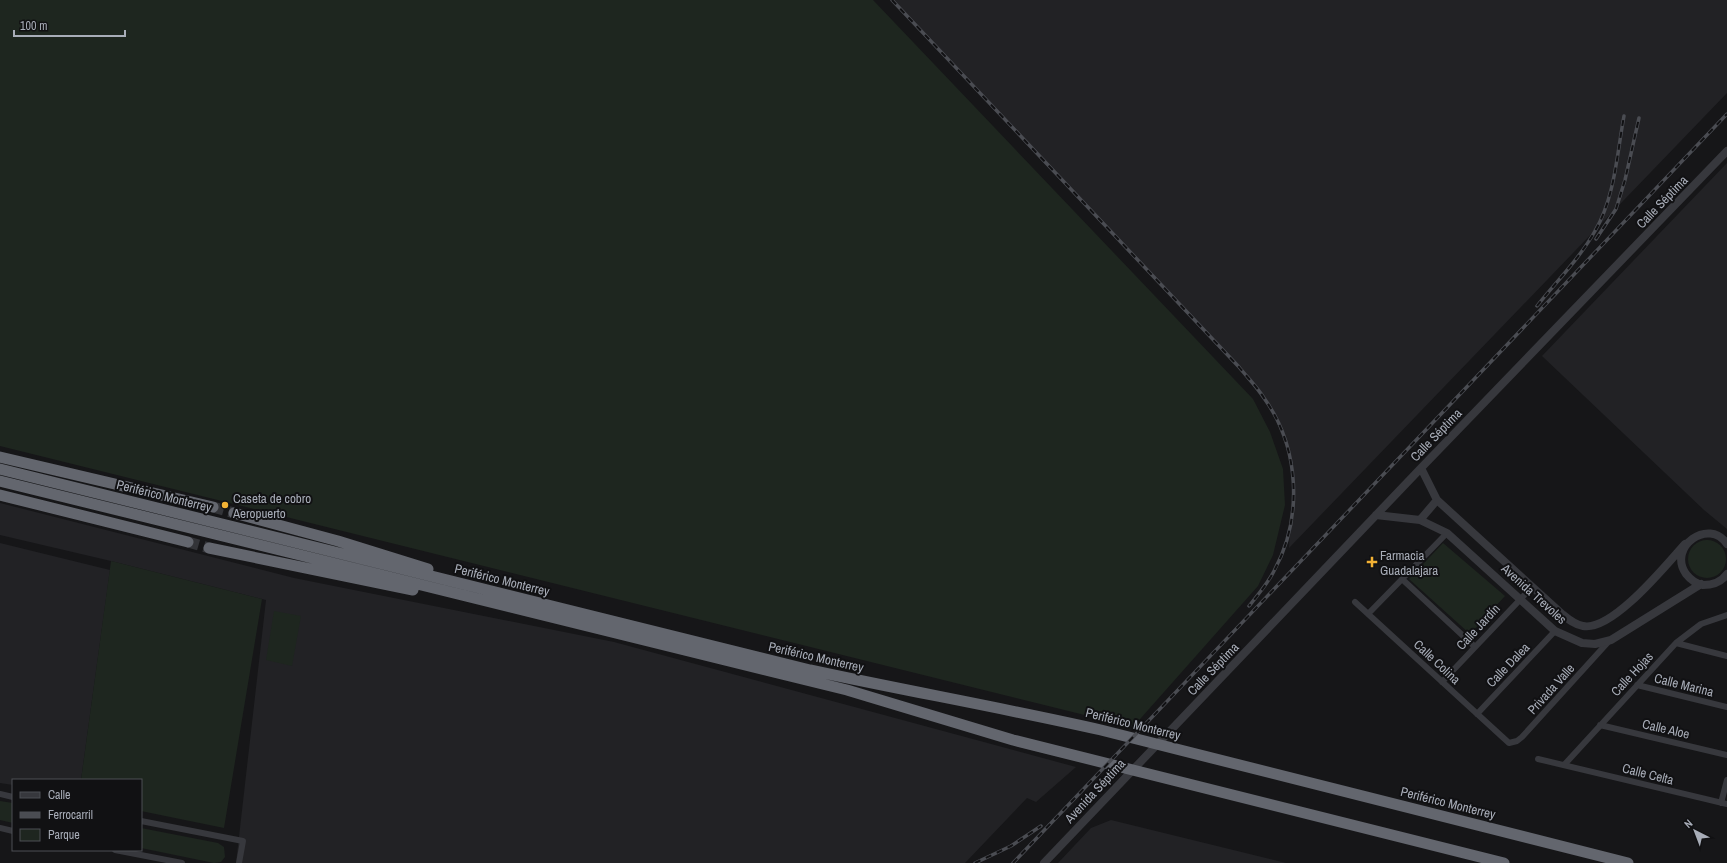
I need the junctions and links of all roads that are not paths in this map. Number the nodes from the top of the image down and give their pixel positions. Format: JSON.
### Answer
{"nodes":[{"id":1,"x":1727,"y":151,"type":"edge"},
{"id":2,"x":0,"y":457,"type":"edge"},
{"id":3,"x":1421,"y":468,"type":"junction"},
{"id":4,"x":0,"y":469,"type":"edge"},
{"id":5,"x":0,"y":481,"type":"edge"},
{"id":6,"x":0,"y":495,"type":"edge"},
{"id":7,"x":1437,"y":500,"type":"junction"},
{"id":8,"x":212,"y":507,"type":"tunnel mouth"},
{"id":9,"x":234,"y":513,"type":"tunnel mouth"},
{"id":10,"x":1376,"y":515,"type":"junction"},
{"id":11,"x":1420,"y":520,"type":"junction"},
{"id":12,"x":1447,"y":532,"type":"junction"},
{"id":13,"x":188,"y":542,"type":"tunnel mouth"},
{"id":14,"x":1685,"y":544,"type":"junction"},
{"id":15,"x":1727,"y":544,"type":"edge"},
{"id":16,"x":209,"y":548,"type":"tunnel mouth"},
{"id":17,"x":1727,"y":574,"type":"edge"},
{"id":18,"x":1402,"y":579,"type":"junction"},
{"id":19,"x":453,"y":582,"type":"junction"},
{"id":20,"x":1716,"y":583,"type":"junction"},
{"id":21,"x":1727,"y":583,"type":"edge"},
{"id":22,"x":1701,"y":584,"type":"junction"},
{"id":23,"x":1531,"y":588,"type":"junction"},
{"id":24,"x":445,"y":591,"type":"junction"},
{"id":25,"x":1520,"y":598,"type":"junction"},
{"id":26,"x":1355,"y":602,"type":"dead end"},
{"id":27,"x":1368,"y":614,"type":"junction"},
{"id":28,"x":1727,"y":615,"type":"edge"},
{"id":29,"x":1555,"y":632,"type":"junction"},
{"id":30,"x":1611,"y":640,"type":"junction"},
{"id":31,"x":1676,"y":643,"type":"junction"},
{"id":32,"x":1474,"y":646,"type":"junction"},
{"id":33,"x":1727,"y":656,"type":"edge"},
{"id":34,"x":1442,"y":682,"type":"junction"},
{"id":35,"x":1637,"y":685,"type":"junction"},
{"id":36,"x":1727,"y":707,"type":"edge"},
{"id":37,"x":1477,"y":714,"type":"junction"},
{"id":38,"x":1600,"y":725,"type":"junction"},
{"id":39,"x":1504,"y":739,"type":"joint"},
{"id":40,"x":1164,"y":741,"type":"junction"},
{"id":41,"x":1727,"y":755,"type":"edge"},
{"id":42,"x":1538,"y":759,"type":"dead end"},
{"id":43,"x":1564,"y":765,"type":"junction"},
{"id":44,"x":1727,"y":780,"type":"edge"},
{"id":45,"x":0,"y":794,"type":"edge"},
{"id":46,"x":12,"y":797,"type":"edge"},
{"id":47,"x":1724,"y":803,"type":"edge"},
{"id":48,"x":142,"y":821,"type":"edge"},
{"id":49,"x":0,"y":828,"type":"edge"},
{"id":50,"x":12,"y":830,"type":"edge"},
{"id":51,"x":120,"y":851,"type":"edge"},
{"id":52,"x":182,"y":863,"type":"edge"},
{"id":53,"x":239,"y":863,"type":"edge"},
{"id":54,"x":1044,"y":863,"type":"edge"},
{"id":55,"x":1504,"y":863,"type":"edge"},
{"id":56,"x":1628,"y":863,"type":"edge"}],
"edges":[{"from":1,"to":3,"type":"street","name":"Calle Séptima"},
{"from":2,"to":8,"type":"highway"},
{"from":3,"to":7,"type":"street","name":"Avenida Trevoles"},
{"from":3,"to":10,"type":"street","name":"Calle Séptima"},
{"from":4,"to":19,"type":"highway","name":"Periférico Monterrey"},
{"from":5,"to":24,"type":"highway","name":"Periférico Monterrey"},
{"from":6,"to":13,"type":"highway"},
{"from":7,"to":11,"type":"street"},
{"from":7,"to":23,"type":"street","name":"Avenida Trevoles"},
{"from":9,"to":19,"type":"highway"},
{"from":10,"to":11,"type":"street","name":"Avenida Trevoles"},
{"from":10,"to":40,"type":"street","name":"Calle Séptima"},
{"from":11,"to":12,"type":"street","name":"Avenida Trevoles"},
{"from":12,"to":18,"type":"street"},
{"from":12,"to":25,"type":"street","name":"Avenida Trevoles"},
{"from":14,"to":15,"type":"street","name":"Avenida Trevoles"},
{"from":14,"to":22,"type":"street"},
{"from":14,"to":23,"type":"street","name":"Avenida Trevoles"},
{"from":16,"to":24,"type":"highway"},
{"from":17,"to":20,"type":"street"},
{"from":18,"to":27,"type":"street"},
{"from":18,"to":32,"type":"street"},
{"from":19,"to":40,"type":"highway","name":"Periférico Monterrey"},
{"from":20,"to":21,"type":"street"},
{"from":20,"to":22,"type":"street"},
{"from":22,"to":30,"type":"street","name":"Avenida Trevoles"},
{"from":23,"to":25,"type":"street","name":"Calle Jardín"},
{"from":24,"to":55,"type":"highway","name":"Periférico Monterrey"},
{"from":25,"to":29,"type":"street","name":"Avenida Trevoles"},
{"from":25,"to":32,"type":"street","name":"Calle Jardín"},
{"from":26,"to":27,"type":"street","name":"Calle Colina"},
{"from":27,"to":34,"type":"street","name":"Calle Colina"},
{"from":28,"to":31,"type":"street","name":"Calle Hojas"},
{"from":29,"to":30,"type":"street","name":"Avenida Trevoles"},
{"from":29,"to":37,"type":"street","name":"Calle Dalea"},
{"from":30,"to":39,"type":"street","name":"Privada Valle"},
{"from":31,"to":33,"type":"street"},
{"from":31,"to":35,"type":"street","name":"Calle Hojas"},
{"from":32,"to":34,"type":"street","name":"Calle Jardín"},
{"from":34,"to":37,"type":"street","name":"Calle Colina"},
{"from":35,"to":36,"type":"street","name":"Calle Marina"},
{"from":35,"to":38,"type":"street","name":"Calle Hojas"},
{"from":37,"to":39,"type":"street","name":"Calle Colina"},
{"from":38,"to":41,"type":"street","name":"Calle Aloe"},
{"from":38,"to":43,"type":"street","name":"Calle Hojas"},
{"from":40,"to":54,"type":"street","name":"Avenida Séptima"},
{"from":40,"to":56,"type":"highway","name":"Periférico Monterrey"},
{"from":42,"to":43,"type":"street","name":"Calle Celta"},
{"from":43,"to":47,"type":"street","name":"Calle Celta"},
{"from":44,"to":47,"type":"street"},
{"from":45,"to":46,"type":"street"},
{"from":48,"to":53,"type":"street"},
{"from":49,"to":50,"type":"street"},
{"from":51,"to":52,"type":"street"}]}
